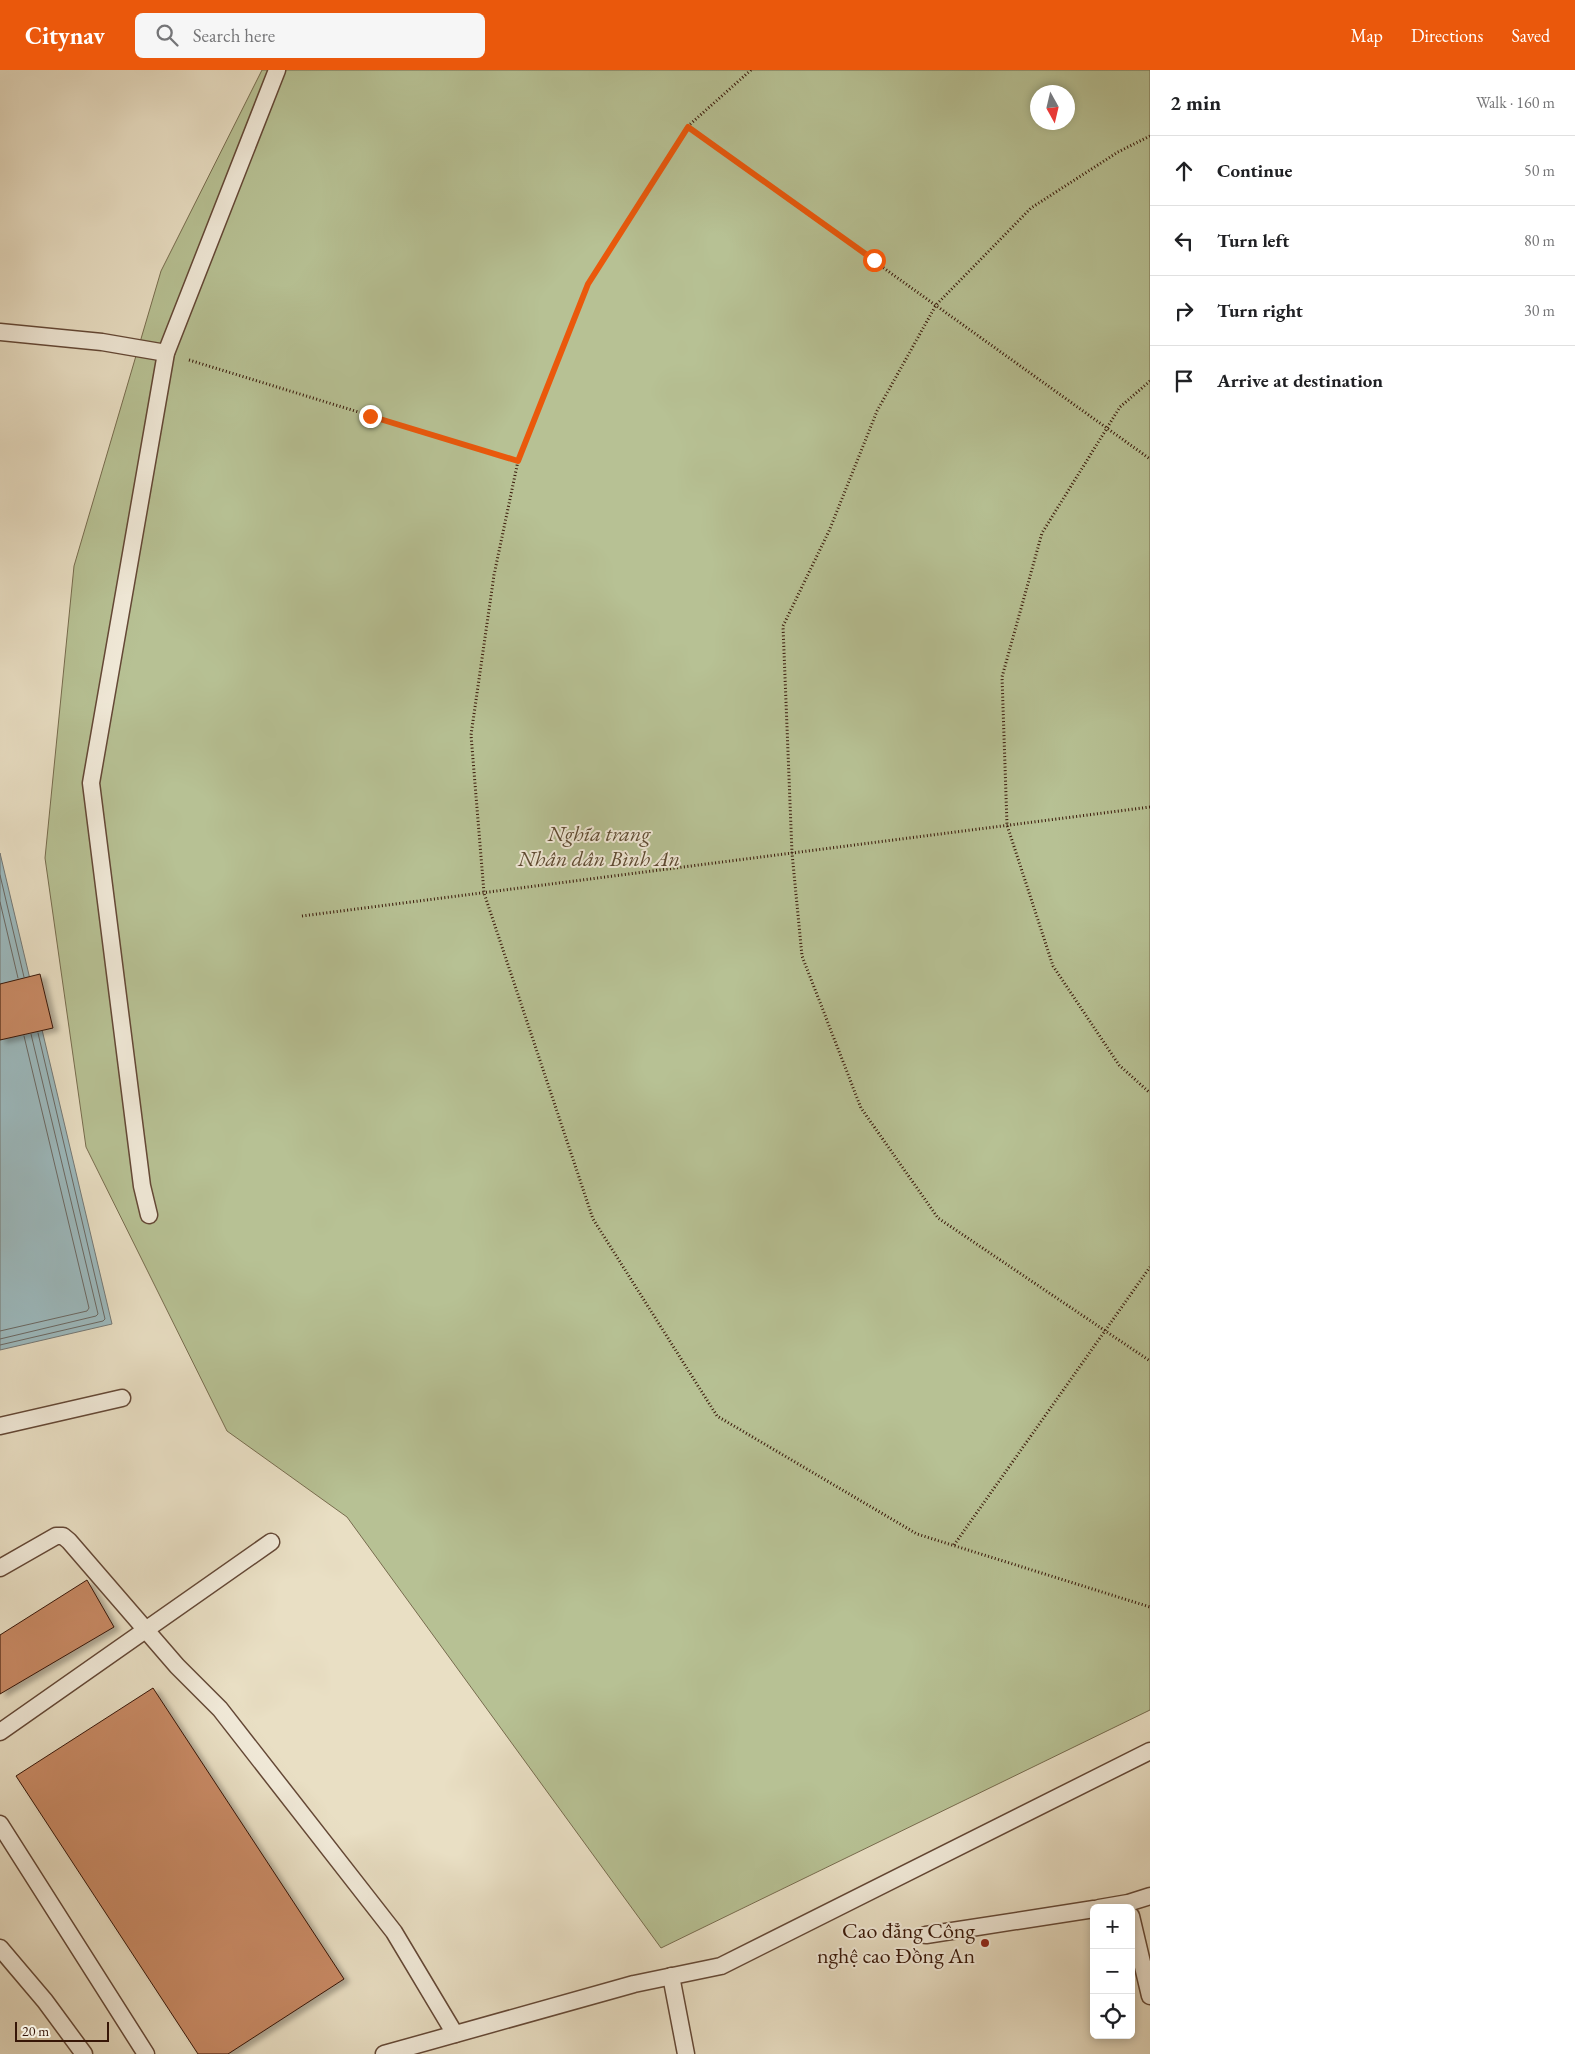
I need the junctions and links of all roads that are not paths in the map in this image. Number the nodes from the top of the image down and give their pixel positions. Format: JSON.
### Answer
{"nodes":[{"id":1,"x":277,"y":70,"type":"edge"},
{"id":2,"x":0,"y":332,"type":"edge"},
{"id":3,"x":166,"y":353,"type":"junction"},
{"id":4,"x":149,"y":1215,"type":"dead end"},
{"id":5,"x":122,"y":1398,"type":"dead end"},
{"id":6,"x":0,"y":1426,"type":"edge"},
{"id":7,"x":271,"y":1542,"type":"dead end"},
{"id":8,"x":0,"y":1568,"type":"edge"},
{"id":9,"x":146,"y":1630,"type":"junction"},
{"id":10,"x":0,"y":1732,"type":"edge"},
{"id":11,"x":1150,"y":1751,"type":"edge"},
{"id":12,"x":0,"y":1824,"type":"edge"},
{"id":13,"x":1150,"y":1896,"type":"edge"},
{"id":14,"x":1135,"y":1906,"type":"edge"},
{"id":15,"x":1090,"y":1910,"type":"edge"},
{"id":16,"x":1135,"y":1931,"type":"edge"},
{"id":17,"x":926,"y":1935,"type":"dead end"},
{"id":18,"x":0,"y":1948,"type":"edge"},
{"id":19,"x":672,"y":1976,"type":"junction"},
{"id":20,"x":1150,"y":1996,"type":"edge"},
{"id":21,"x":455,"y":2034,"type":"junction"},
{"id":22,"x":84,"y":2054,"type":"edge"},
{"id":23,"x":146,"y":2054,"type":"edge"},
{"id":24,"x":384,"y":2054,"type":"edge"},
{"id":25,"x":686,"y":2054,"type":"edge"}],
"edges":[{"from":1,"to":3,"type":"lane"},
{"from":2,"to":3,"type":"lane"},
{"from":3,"to":4,"type":"lane"},
{"from":5,"to":6,"type":"lane"},
{"from":7,"to":9,"type":"lane"},
{"from":8,"to":9,"type":"lane"},
{"from":9,"to":10,"type":"lane"},
{"from":9,"to":21,"type":"lane"},
{"from":11,"to":19,"type":"lane"},
{"from":12,"to":23,"type":"lane"},
{"from":13,"to":14,"type":"lane"},
{"from":15,"to":17,"type":"lane"},
{"from":16,"to":20,"type":"lane"},
{"from":18,"to":22,"type":"lane"},
{"from":19,"to":21,"type":"lane"},
{"from":19,"to":25,"type":"lane"},
{"from":21,"to":24,"type":"lane"}]}
